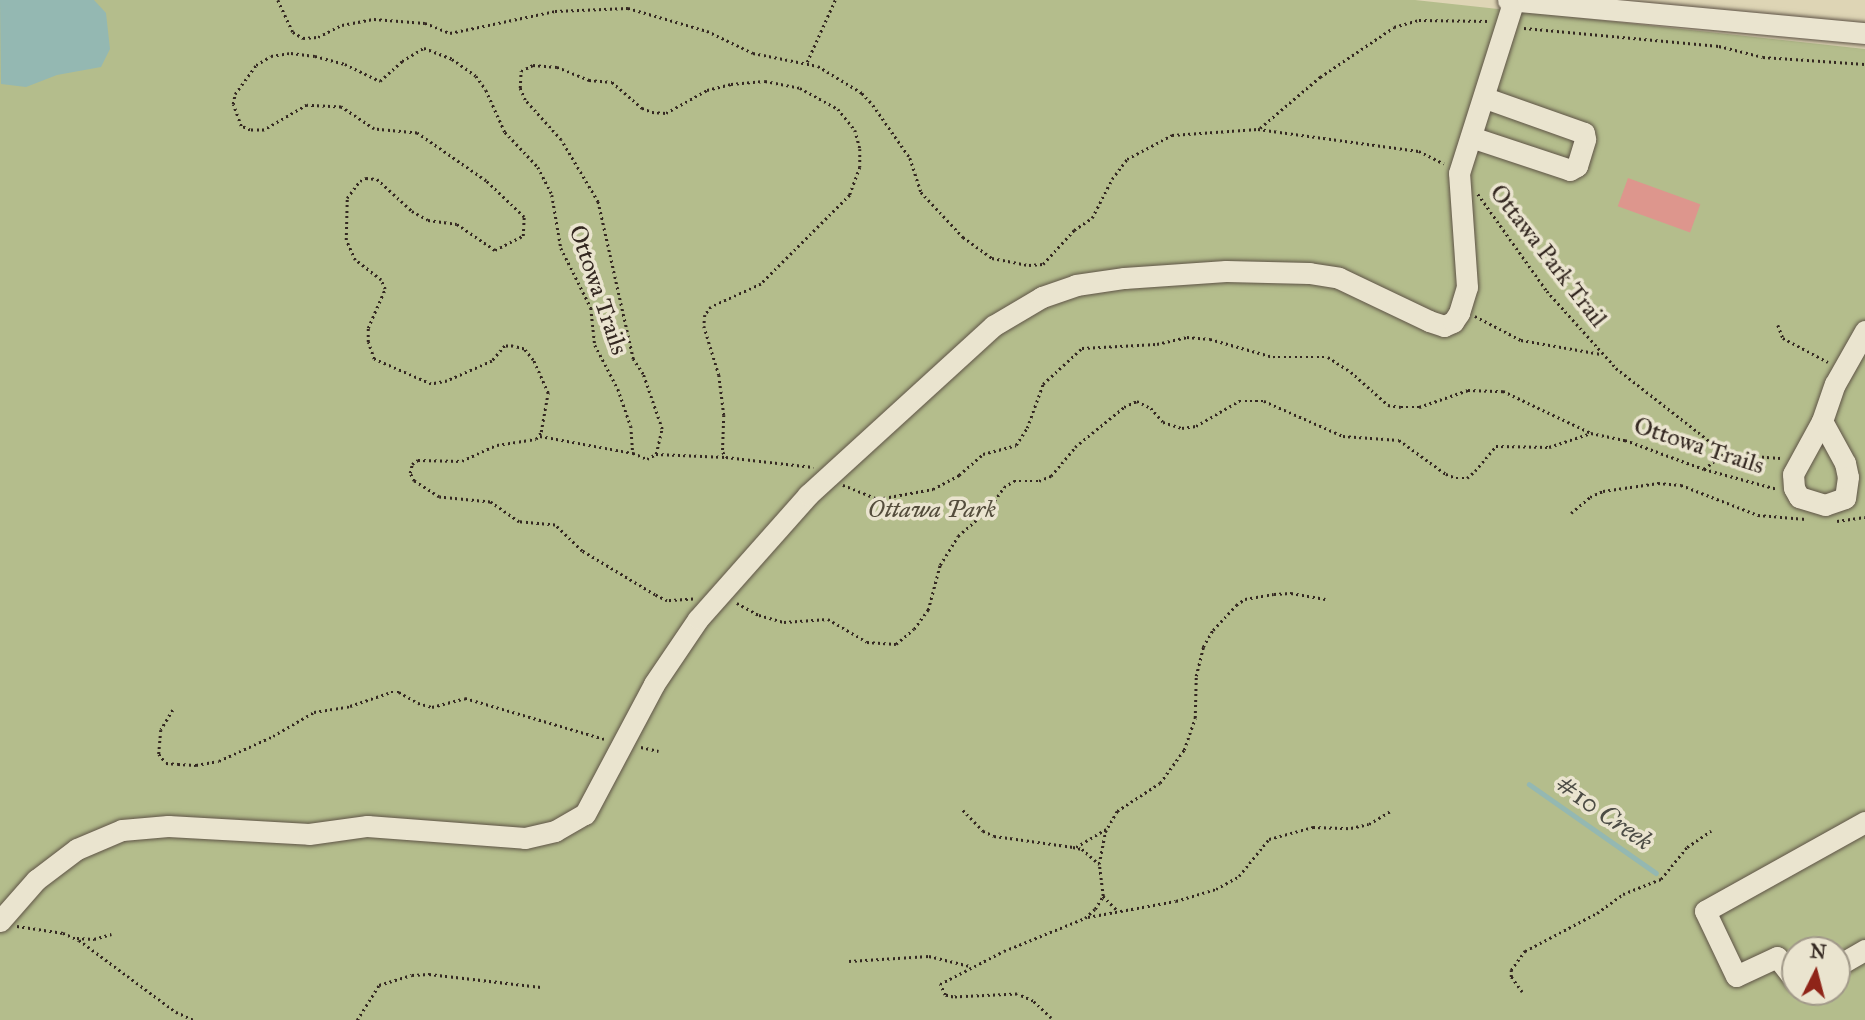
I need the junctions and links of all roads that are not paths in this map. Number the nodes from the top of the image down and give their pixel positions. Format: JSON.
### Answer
{"nodes":[{"id":1,"x":1508,"y":0,"type":"edge"},
{"id":2,"x":1514,"y":0,"type":"edge"},
{"id":3,"x":1723,"y":10,"type":"edge"},
{"id":4,"x":1865,"y":33,"type":"edge"},
{"id":5,"x":1485,"y":98,"type":"junction"},
{"id":6,"x":1471,"y":137,"type":"junction"},
{"id":7,"x":1865,"y":331,"type":"edge"},
{"id":8,"x":1822,"y":421,"type":"junction"},
{"id":9,"x":1863,"y":830,"type":"edge"},
{"id":10,"x":5,"y":923,"type":"edge"},
{"id":11,"x":1781,"y":962,"type":"edge"}],
"edges":[{"from":1,"to":2,"type":"street"},
{"from":2,"to":3,"type":"street"},
{"from":2,"to":5,"type":"street"},
{"from":3,"to":4,"type":"street"},
{"from":5,"to":6,"type":"street"},
{"from":5,"to":6,"type":"street"},
{"from":6,"to":10,"type":"street"},
{"from":7,"to":8,"type":"street"},
{"from":8,"to":8,"type":"street"},
{"from":9,"to":11,"type":"street"}]}
